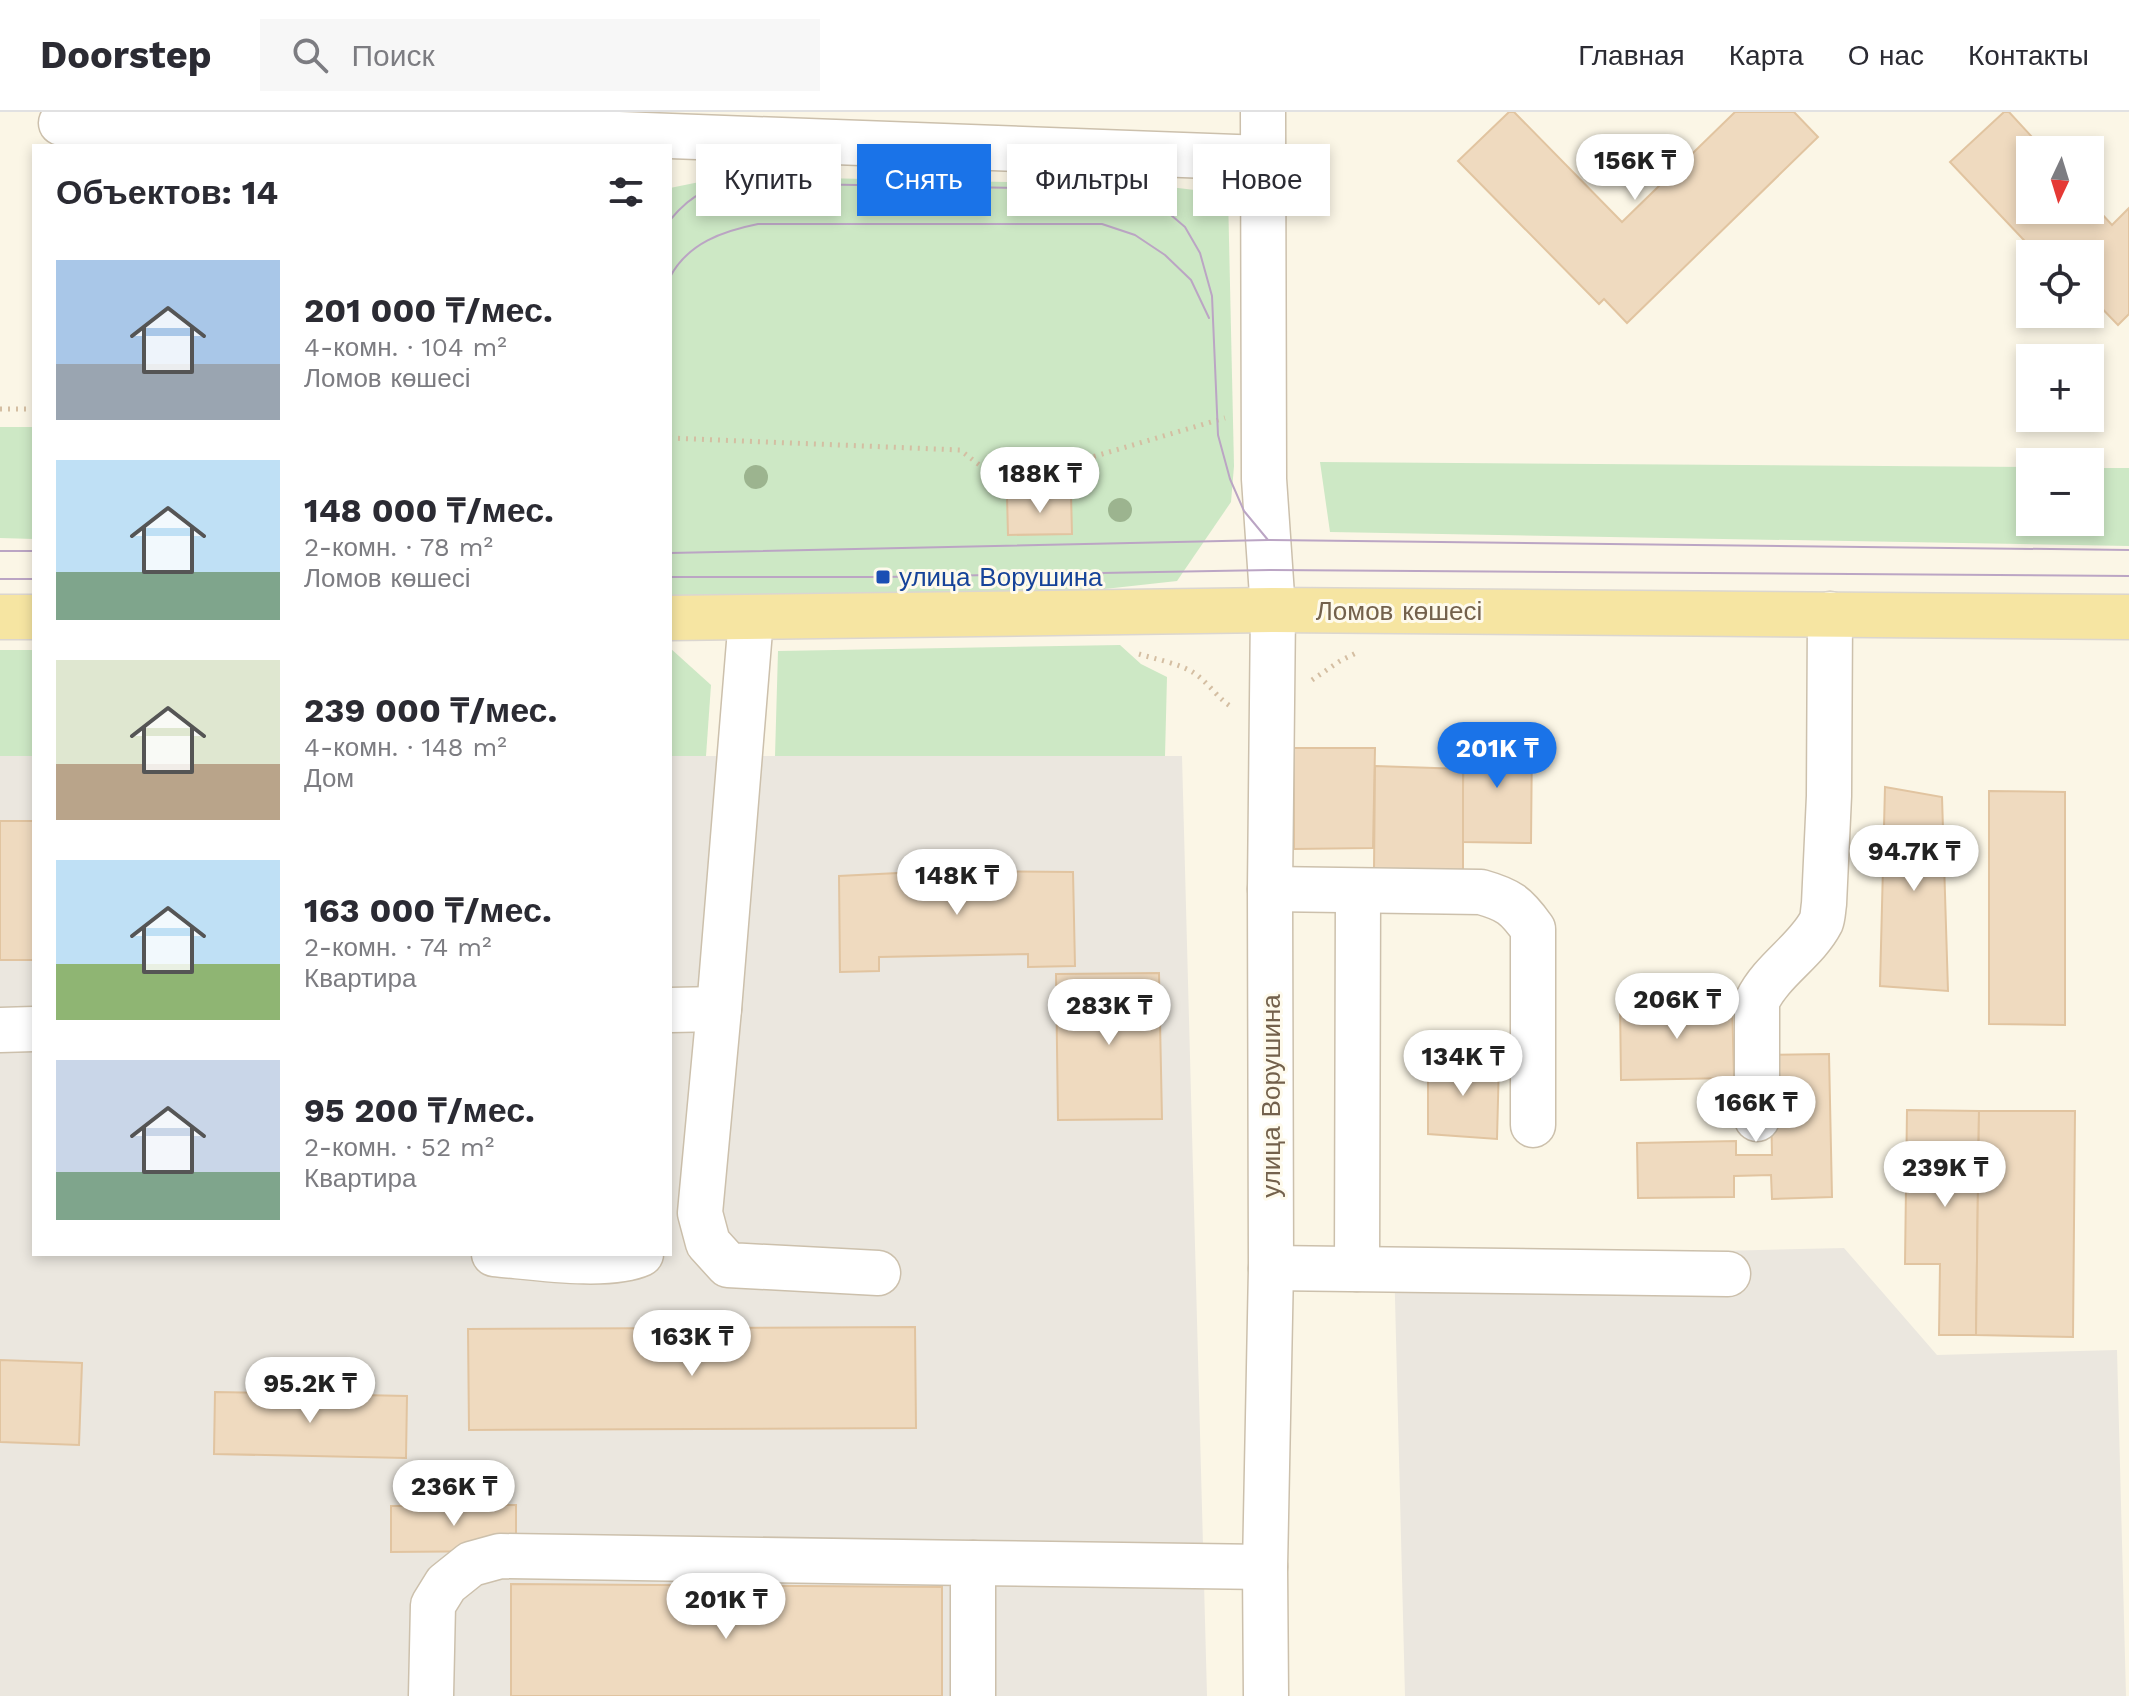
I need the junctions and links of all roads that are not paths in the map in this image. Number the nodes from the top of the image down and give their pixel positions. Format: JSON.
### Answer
{"nodes":[{"id":1,"x":1263,"y":112,"type":"edge"},
{"id":2,"x":265,"y":119,"type":"edge"},
{"id":3,"x":618,"y":123,"type":"edge"},
{"id":4,"x":61,"y":127,"type":"edge"},
{"id":5,"x":458,"y":137,"type":"edge"},
{"id":6,"x":1263,"y":144,"type":"edge"},
{"id":7,"x":1193,"y":154,"type":"edge"},
{"id":8,"x":1263,"y":216,"type":"edge"},
{"id":9,"x":1273,"y":610,"type":"junction"},
{"id":10,"x":1830,"y":614,"type":"junction"},
{"id":11,"x":0,"y":617,"type":"edge"},
{"id":12,"x":32,"y":617,"type":"edge"},
{"id":13,"x":2129,"y":617,"type":"edge"},
{"id":14,"x":672,"y":618,"type":"edge"},
{"id":15,"x":751,"y":618,"type":"junction"},
{"id":16,"x":1270,"y":889,"type":"junction"},
{"id":17,"x":1358,"y":891,"type":"junction"},
{"id":18,"x":719,"y":1009,"type":"junction"},
{"id":19,"x":672,"y":1010,"type":"edge"},
{"id":20,"x":32,"y":1029,"type":"edge"},
{"id":21,"x":0,"y":1030,"type":"edge"},
{"id":22,"x":1757,"y":1119,"type":"dead end"},
{"id":23,"x":1533,"y":1125,"type":"dead end"},
{"id":24,"x":685,"y":1226,"type":"edge"},
{"id":25,"x":522,"y":1256,"type":"edge"},
{"id":26,"x":636,"y":1256,"type":"edge"},
{"id":27,"x":1271,"y":1268,"type":"junction"},
{"id":28,"x":1357,"y":1269,"type":"junction"},
{"id":29,"x":878,"y":1273,"type":"dead end"},
{"id":30,"x":1728,"y":1274,"type":"dead end"},
{"id":31,"x":973,"y":1563,"type":"junction"},
{"id":32,"x":1265,"y":1567,"type":"junction"},
{"id":33,"x":431,"y":1696,"type":"edge"},
{"id":34,"x":973,"y":1696,"type":"edge"},
{"id":35,"x":1266,"y":1696,"type":"edge"}],
"edges":[{"from":1,"to":6,"type":"street","name":"улица Ворушина"},
{"from":2,"to":4,"type":"street"},
{"from":2,"to":5,"type":"street"},
{"from":3,"to":5,"type":"street"},
{"from":3,"to":7,"type":"street"},
{"from":8,"to":9,"type":"street","name":"улица Ворушина"},
{"from":9,"to":10,"type":"main road","name":"Ломов көшесі"},
{"from":9,"to":15,"type":"main road","name":"Ломов көшесі"},
{"from":9,"to":16,"type":"street","name":"улица Ворушина"},
{"from":10,"to":13,"type":"main road","name":"Ломов көшесі"},
{"from":10,"to":22,"type":"street"},
{"from":11,"to":12,"type":"main road"},
{"from":14,"to":15,"type":"main road","name":"Ломов көшесі"},
{"from":15,"to":18,"type":"street"},
{"from":16,"to":17,"type":"street"},
{"from":16,"to":27,"type":"street","name":"улица Ворушина"},
{"from":17,"to":23,"type":"street"},
{"from":17,"to":28,"type":"street"},
{"from":18,"to":19,"type":"street"},
{"from":18,"to":24,"type":"street"},
{"from":20,"to":21,"type":"street"},
{"from":24,"to":29,"type":"street"},
{"from":25,"to":26,"type":"street"},
{"from":27,"to":28,"type":"street"},
{"from":27,"to":32,"type":"street","name":"улица Ворушина"},
{"from":28,"to":30,"type":"street"},
{"from":31,"to":32,"type":"street"},
{"from":31,"to":33,"type":"street"},
{"from":31,"to":34,"type":"street"},
{"from":32,"to":35,"type":"street","name":"улица Ворушина"}]}
